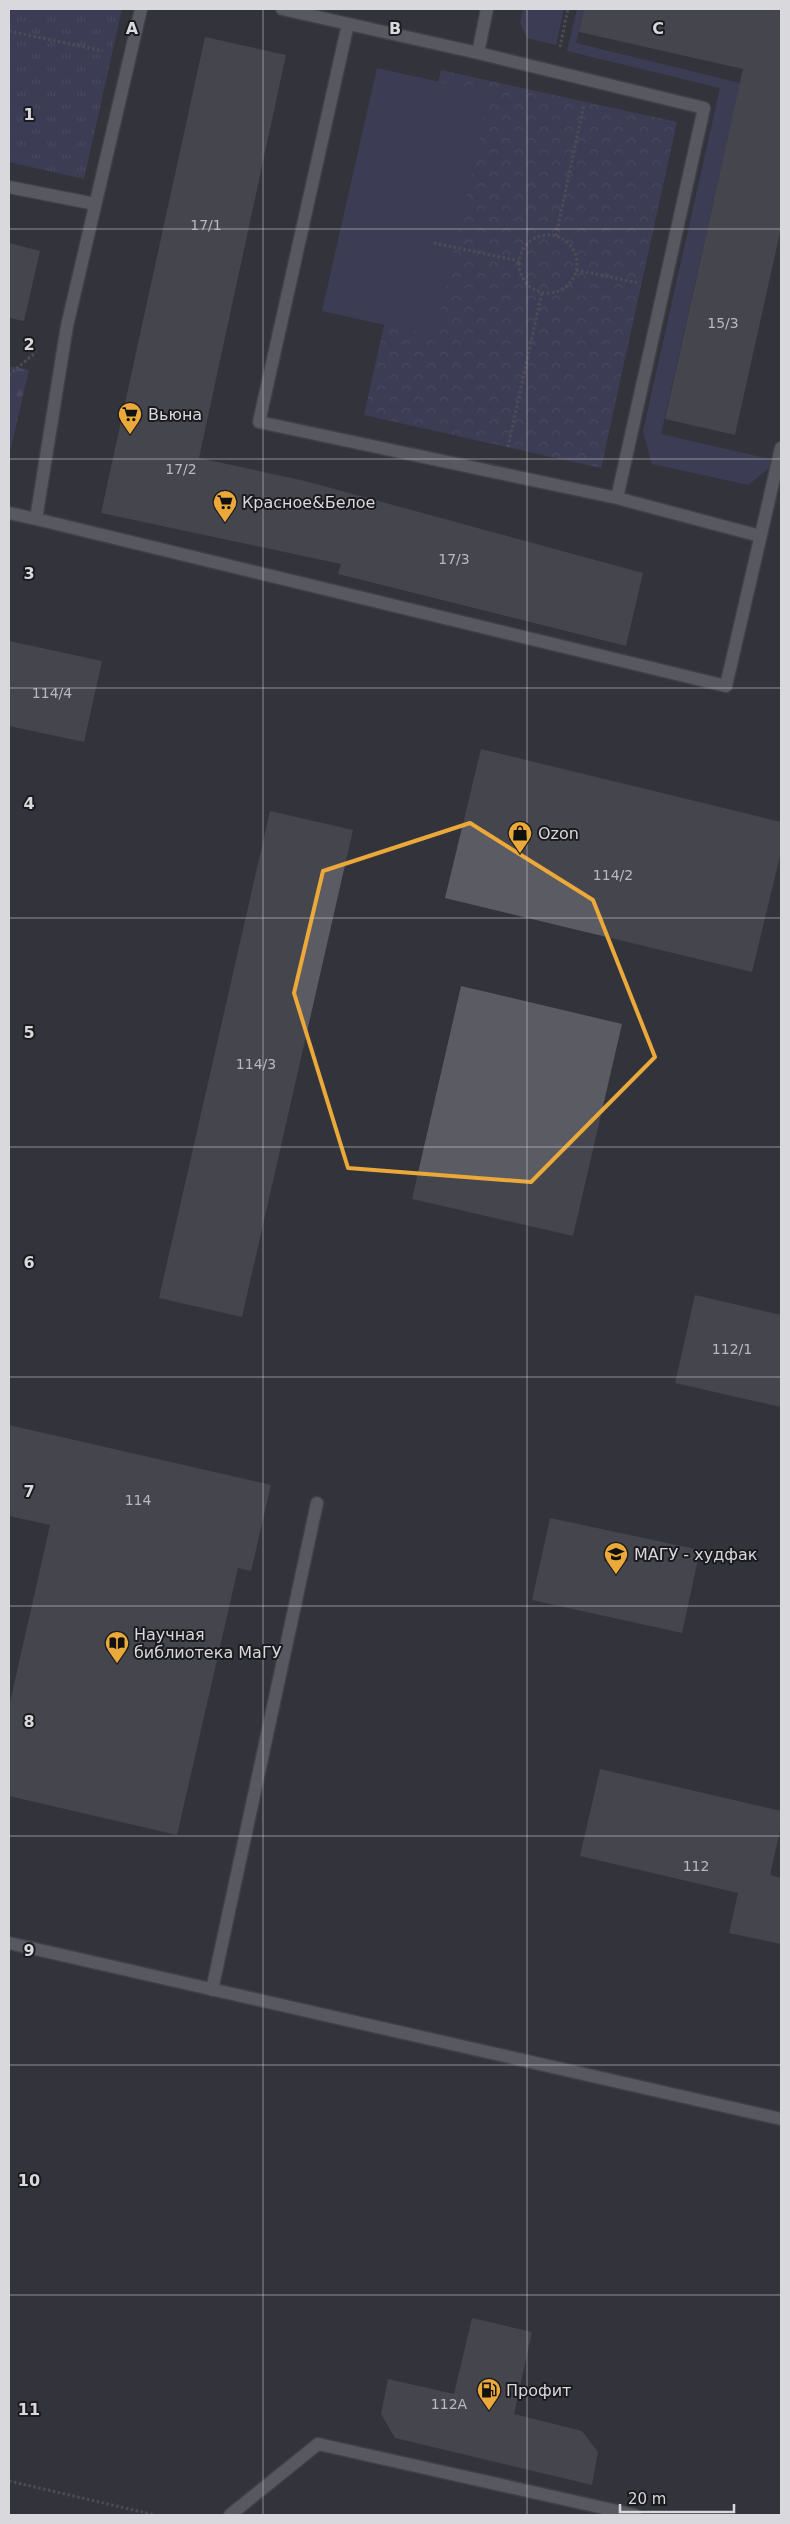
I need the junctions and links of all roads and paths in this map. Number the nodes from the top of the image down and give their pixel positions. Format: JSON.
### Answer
{"nodes":[{"id":1,"x":141,"y":9,"type":"edge"},
{"id":2,"x":282,"y":9,"type":"edge"},
{"id":3,"x":487,"y":9,"type":"edge"},
{"id":4,"x":568,"y":9,"type":"edge"},
{"id":5,"x":348,"y":24,"type":"junction"},
{"id":6,"x":9,"y":31,"type":"edge"},
{"id":7,"x":478,"y":53,"type":"junction"},
{"id":8,"x":130,"y":57,"type":"junction"},
{"id":9,"x":554,"y":71,"type":"junction"},
{"id":10,"x":585,"y":102,"type":"dead end"},
{"id":11,"x":9,"y":187,"type":"edge"},
{"id":12,"x":94,"y":204,"type":"junction"},
{"id":13,"x":556,"y":236,"type":"junction"},
{"id":14,"x":434,"y":243,"type":"dead end"},
{"id":15,"x":519,"y":261,"type":"junction"},
{"id":16,"x":576,"y":270,"type":"junction"},
{"id":17,"x":642,"y":284,"type":"dead end"},
{"id":18,"x":542,"y":292,"type":"junction"},
{"id":19,"x":508,"y":447,"type":"dead end"},
{"id":20,"x":781,"y":448,"type":"edge"},
{"id":21,"x":617,"y":498,"type":"junction"},
{"id":22,"x":9,"y":513,"type":"edge"},
{"id":23,"x":36,"y":519,"type":"junction"},
{"id":24,"x":760,"y":536,"type":"junction"},
{"id":25,"x":316,"y":1503,"type":"dead end"},
{"id":26,"x":9,"y":1944,"type":"edge"},
{"id":27,"x":212,"y":1990,"type":"junction"},
{"id":28,"x":781,"y":2119,"type":"edge"},
{"id":29,"x":9,"y":2481,"type":"edge"},
{"id":30,"x":155,"y":2515,"type":"edge"},
{"id":31,"x":230,"y":2515,"type":"edge"},
{"id":32,"x":635,"y":2515,"type":"edge"}],
"edges":[{"from":1,"to":8,"type":"lane"},
{"from":2,"to":5,"type":"lane"},
{"from":3,"to":7,"type":"lane"},
{"from":4,"to":9,"type":"path"},
{"from":5,"to":7,"type":"lane"},
{"from":5,"to":21,"type":"lane"},
{"from":6,"to":8,"type":"path"},
{"from":7,"to":9,"type":"lane"},
{"from":8,"to":12,"type":"lane"},
{"from":9,"to":21,"type":"lane"},
{"from":10,"to":13,"type":"path"},
{"from":11,"to":12,"type":"lane"},
{"from":12,"to":23,"type":"lane"},
{"from":13,"to":15,"type":"path"},
{"from":13,"to":16,"type":"path"},
{"from":14,"to":15,"type":"path"},
{"from":15,"to":18,"type":"path"},
{"from":16,"to":17,"type":"path"},
{"from":16,"to":18,"type":"path"},
{"from":18,"to":19,"type":"path"},
{"from":20,"to":24,"type":"lane"},
{"from":21,"to":24,"type":"lane"},
{"from":22,"to":23,"type":"lane"},
{"from":23,"to":24,"type":"lane"},
{"from":25,"to":27,"type":"lane"},
{"from":26,"to":27,"type":"lane"},
{"from":27,"to":28,"type":"lane"},
{"from":29,"to":30,"type":"path"},
{"from":31,"to":32,"type":"lane"}]}
